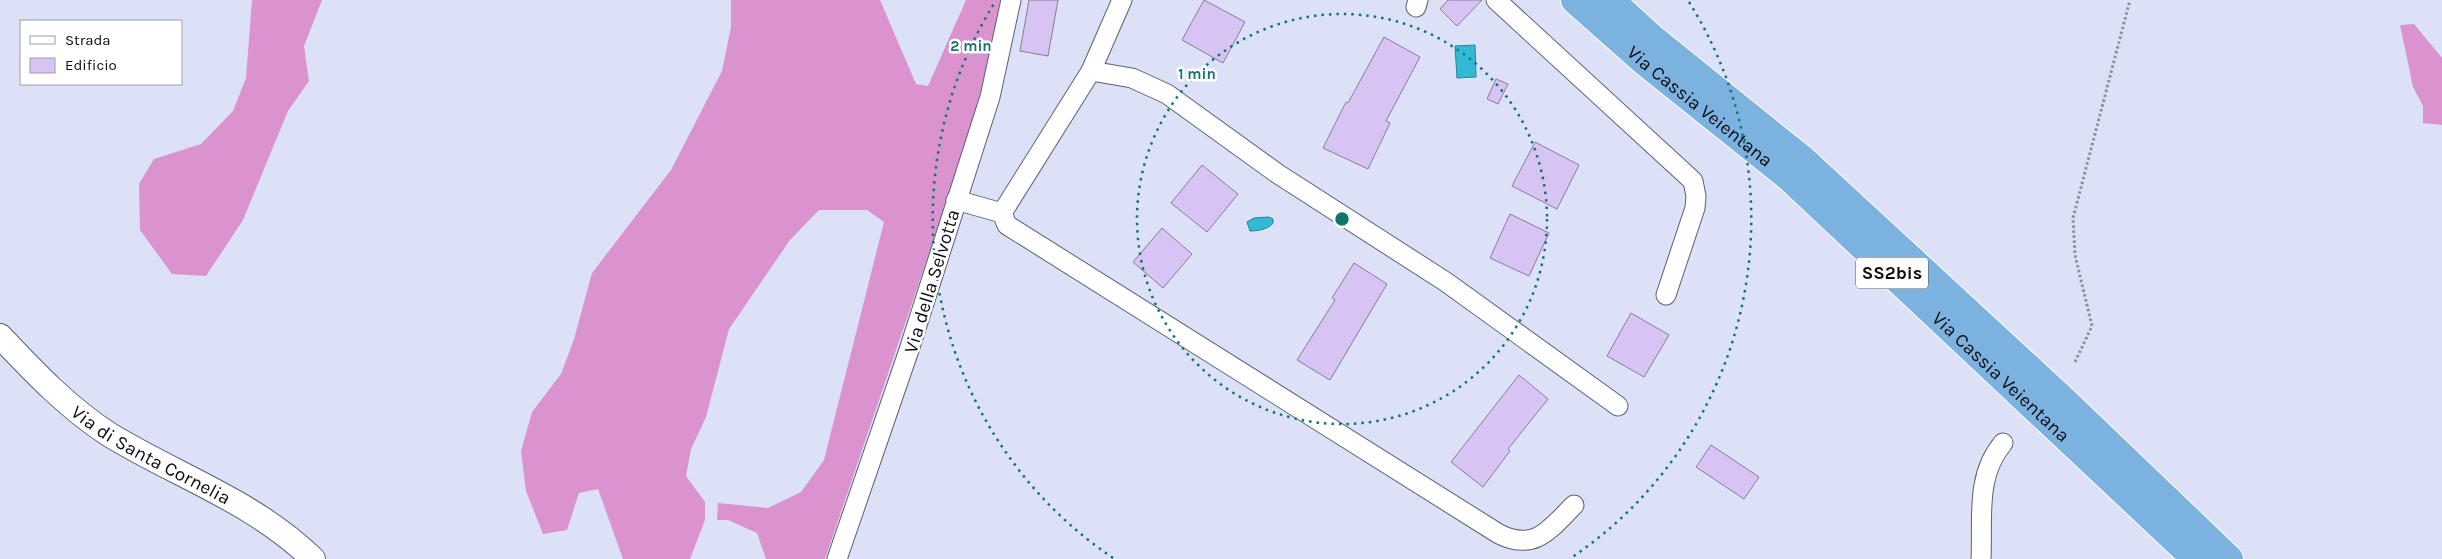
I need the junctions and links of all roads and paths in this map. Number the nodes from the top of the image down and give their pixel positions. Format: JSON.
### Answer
{"nodes":[{"id":1,"x":1011,"y":0,"type":"edge"},
{"id":2,"x":1122,"y":0,"type":"edge"},
{"id":3,"x":1496,"y":0,"type":"edge"},
{"id":4,"x":1575,"y":0,"type":"edge"},
{"id":5,"x":1610,"y":0,"type":"edge"},
{"id":6,"x":2130,"y":0,"type":"edge"},
{"id":7,"x":1091,"y":71,"type":"junction"},
{"id":8,"x":956,"y":200,"type":"junction"},
{"id":9,"x":1002,"y":213,"type":"junction"},
{"id":10,"x":1666,"y":295,"type":"dead end"},
{"id":11,"x":0,"y":336,"type":"edge"},
{"id":12,"x":2075,"y":362,"type":"dead end"},
{"id":13,"x":1618,"y":406,"type":"dead end"},
{"id":14,"x":2003,"y":443,"type":"dead end"},
{"id":15,"x":1574,"y":505,"type":"dead end"},
{"id":16,"x":312,"y":559,"type":"edge"},
{"id":17,"x":837,"y":559,"type":"edge"},
{"id":18,"x":1981,"y":559,"type":"edge"},
{"id":19,"x":2196,"y":559,"type":"edge"},
{"id":20,"x":2228,"y":559,"type":"edge"}],
"edges":[{"from":1,"to":8,"type":"street","name":"Via della Selvotta"},
{"from":2,"to":7,"type":"street"},
{"from":3,"to":10,"type":"street"},
{"from":4,"to":19,"type":"highway","name":"Via Cassia Veientana","number":"SS2bis"},
{"from":5,"to":20,"type":"highway","name":"Via Cassia Veientana","number":"SS2bis"},
{"from":6,"to":12,"type":"path"},
{"from":7,"to":9,"type":"street"},
{"from":7,"to":13,"type":"street"},
{"from":8,"to":9,"type":"street"},
{"from":8,"to":17,"type":"street","name":"Via della Selvotta"},
{"from":9,"to":15,"type":"street"},
{"from":11,"to":16,"type":"street","name":"Via di Santa Cornelia"},
{"from":14,"to":18,"type":"street"}]}
